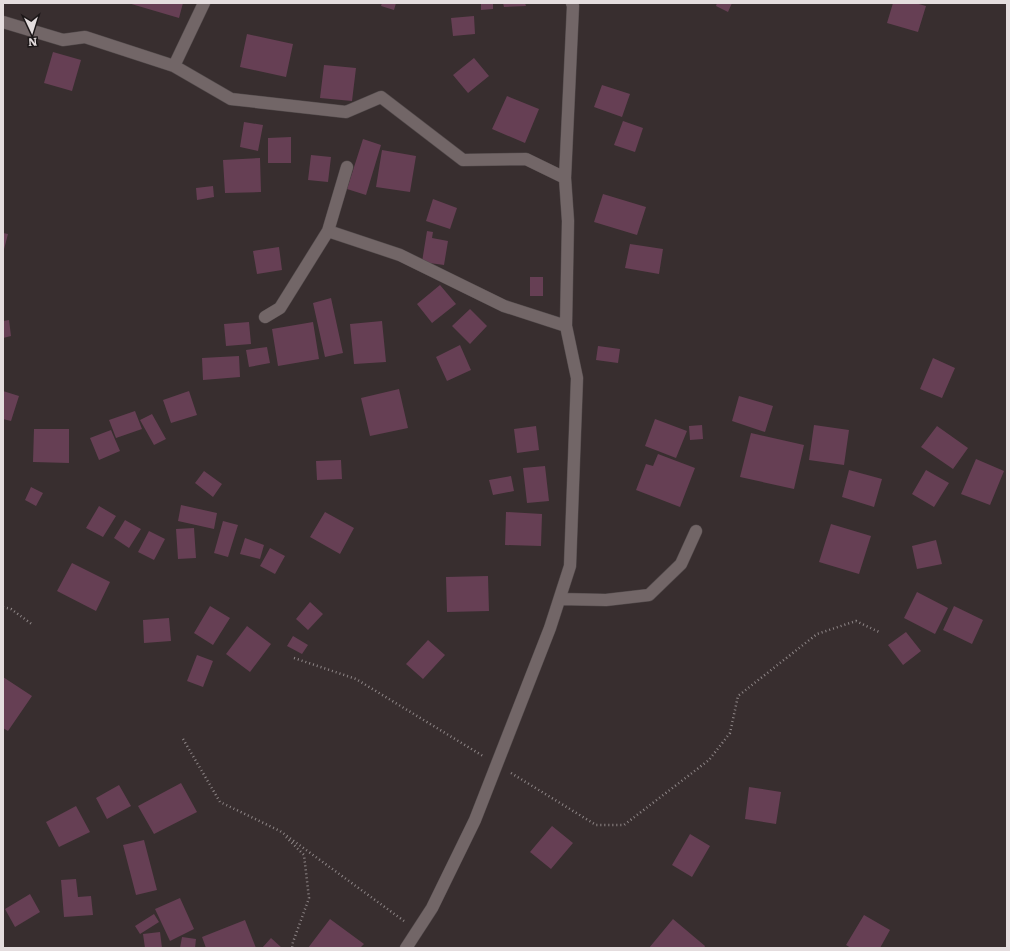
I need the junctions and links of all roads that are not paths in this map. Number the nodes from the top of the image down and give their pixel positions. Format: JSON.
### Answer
{"nodes":[{"id":1,"x":204,"y":3,"type":"edge"},
{"id":2,"x":572,"y":3,"type":"edge"},
{"id":3,"x":3,"y":22,"type":"edge"},
{"id":4,"x":174,"y":66,"type":"junction"},
{"id":5,"x":347,"y":167,"type":"dead end"},
{"id":6,"x":565,"y":178,"type":"junction"},
{"id":7,"x":328,"y":231,"type":"junction"},
{"id":8,"x":265,"y":317,"type":"dead end"},
{"id":9,"x":566,"y":326,"type":"junction"},
{"id":10,"x":696,"y":531,"type":"dead end"},
{"id":11,"x":560,"y":599,"type":"junction"},
{"id":12,"x":406,"y":948,"type":"edge"}],
"edges":[{"from":1,"to":4,"type":"street"},
{"from":2,"to":6,"type":"street"},
{"from":3,"to":4,"type":"street"},
{"from":4,"to":6,"type":"street"},
{"from":5,"to":7,"type":"street"},
{"from":6,"to":9,"type":"street"},
{"from":7,"to":8,"type":"street"},
{"from":7,"to":9,"type":"street"},
{"from":9,"to":11,"type":"street"},
{"from":10,"to":11,"type":"street"},
{"from":11,"to":12,"type":"street"}]}
